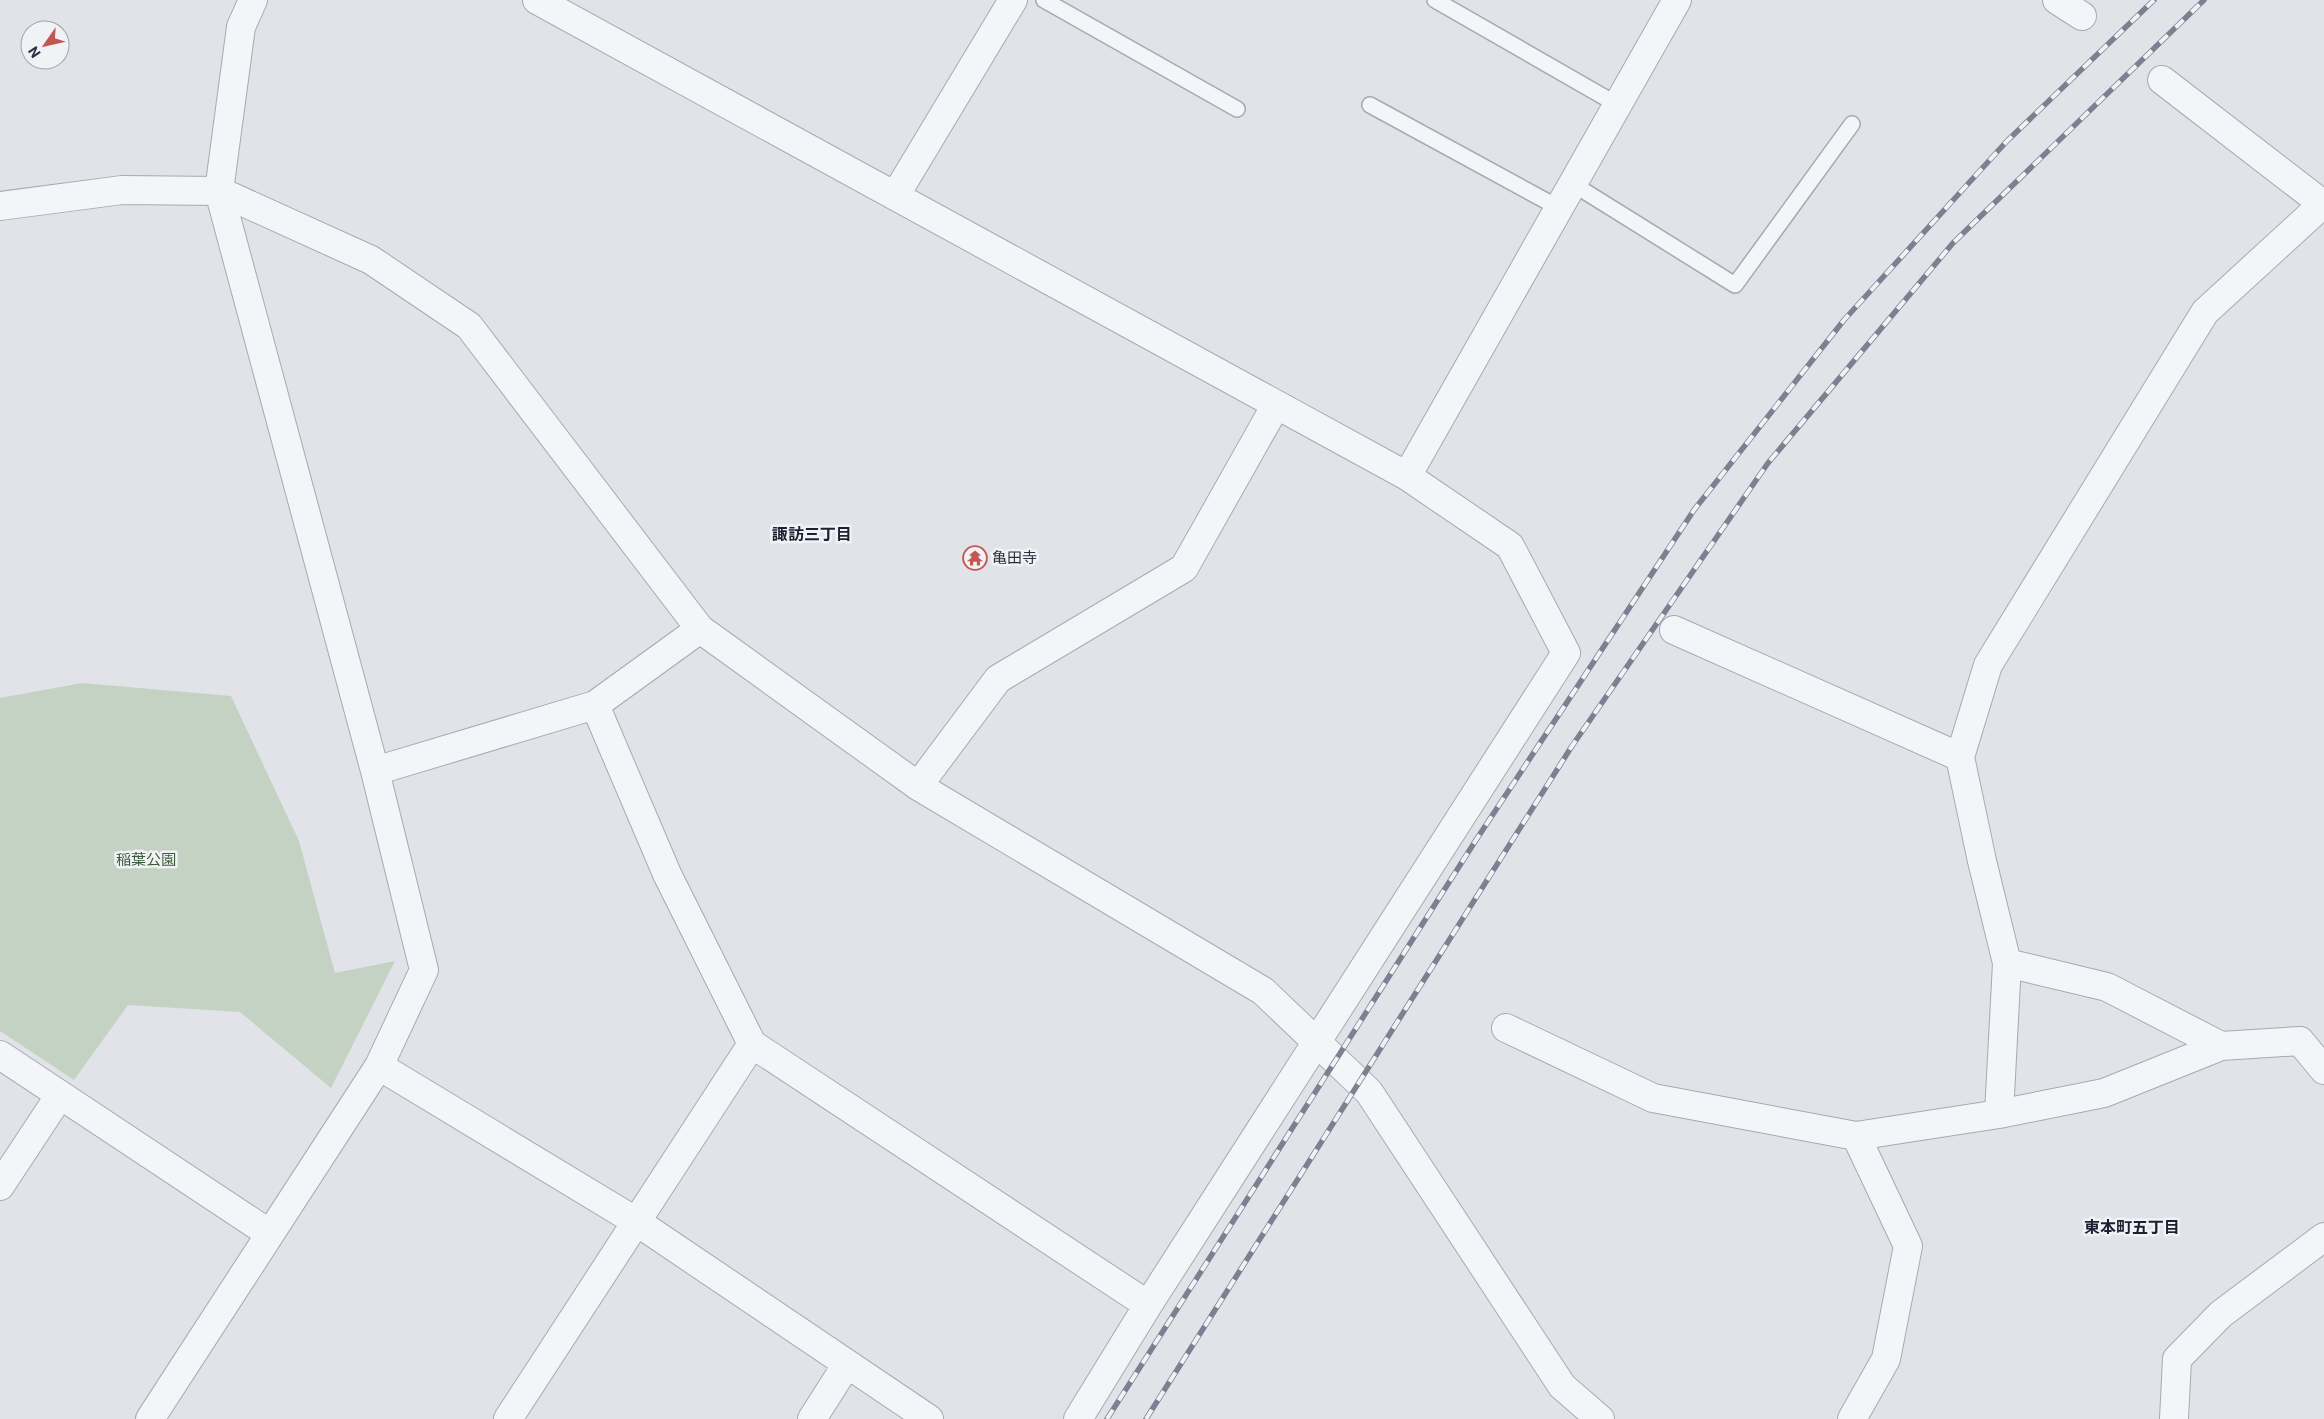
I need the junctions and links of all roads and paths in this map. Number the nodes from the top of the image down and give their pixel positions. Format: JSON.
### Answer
{"nodes":[{"id":1,"x":253,"y":0,"type":"edge"},
{"id":2,"x":537,"y":0,"type":"edge"},
{"id":3,"x":1013,"y":0,"type":"edge"},
{"id":4,"x":1044,"y":0,"type":"edge"},
{"id":5,"x":1435,"y":0,"type":"edge"},
{"id":6,"x":1678,"y":0,"type":"edge"},
{"id":7,"x":2056,"y":0,"type":"edge"},
{"id":8,"x":2082,"y":16,"type":"dead end"},
{"id":9,"x":2162,"y":80,"type":"dead end"},
{"id":10,"x":1370,"y":105,"type":"dead end"},
{"id":11,"x":1618,"y":105,"type":"junction"},
{"id":12,"x":1237,"y":109,"type":"dead end"},
{"id":13,"x":1852,"y":124,"type":"dead end"},
{"id":14,"x":1573,"y":184,"type":"junction"},
{"id":15,"x":219,"y":191,"type":"junction"},
{"id":16,"x":895,"y":196,"type":"junction"},
{"id":17,"x":2324,"y":204,"type":"edge"},
{"id":18,"x":0,"y":206,"type":"edge"},
{"id":19,"x":1559,"y":208,"type":"junction"},
{"id":20,"x":1276,"y":405,"type":"junction"},
{"id":21,"x":1407,"y":476,"type":"junction"},
{"id":22,"x":700,"y":629,"type":"junction"},
{"id":23,"x":1674,"y":630,"type":"dead end"},
{"id":24,"x":595,"y":705,"type":"junction"},
{"id":25,"x":1960,"y":758,"type":"junction"},
{"id":26,"x":375,"y":771,"type":"junction"},
{"id":27,"x":918,"y":786,"type":"junction"},
{"id":28,"x":2007,"y":963,"type":"junction"},
{"id":29,"x":1506,"y":1028,"type":"dead end"},
{"id":30,"x":1316,"y":1042,"type":"junction"},
{"id":31,"x":752,"y":1044,"type":"junction"},
{"id":32,"x":2221,"y":1046,"type":"junction"},
{"id":33,"x":0,"y":1055,"type":"edge"},
{"id":34,"x":379,"y":1066,"type":"junction"},
{"id":35,"x":2324,"y":1070,"type":"edge"},
{"id":36,"x":60,"y":1095,"type":"junction"},
{"id":37,"x":1999,"y":1114,"type":"junction"},
{"id":38,"x":1856,"y":1136,"type":"junction"},
{"id":39,"x":0,"y":1186,"type":"edge"},
{"id":40,"x":637,"y":1222,"type":"junction"},
{"id":41,"x":270,"y":1234,"type":"junction"},
{"id":42,"x":2324,"y":1237,"type":"edge"},
{"id":43,"x":1148,"y":1305,"type":"junction"},
{"id":44,"x":847,"y":1364,"type":"junction"},
{"id":45,"x":150,"y":1419,"type":"edge"},
{"id":46,"x":508,"y":1419,"type":"edge"},
{"id":47,"x":812,"y":1419,"type":"edge"},
{"id":48,"x":929,"y":1419,"type":"edge"},
{"id":49,"x":1078,"y":1419,"type":"edge"},
{"id":50,"x":1600,"y":1419,"type":"edge"},
{"id":51,"x":1852,"y":1419,"type":"edge"},
{"id":52,"x":2174,"y":1419,"type":"edge"}],
"edges":[{"from":1,"to":15,"type":"street"},
{"from":2,"to":16,"type":"street"},
{"from":3,"to":16,"type":"street"},
{"from":4,"to":12,"type":"lane"},
{"from":5,"to":11,"type":"lane"},
{"from":6,"to":11,"type":"street"},
{"from":7,"to":8,"type":"street"},
{"from":9,"to":17,"type":"street"},
{"from":10,"to":19,"type":"lane"},
{"from":11,"to":14,"type":"street"},
{"from":13,"to":14,"type":"lane"},
{"from":14,"to":19,"type":"street"},
{"from":15,"to":18,"type":"street"},
{"from":15,"to":22,"type":"street"},
{"from":15,"to":26,"type":"street"},
{"from":16,"to":20,"type":"street"},
{"from":17,"to":25,"type":"street"},
{"from":19,"to":21,"type":"street"},
{"from":20,"to":21,"type":"street"},
{"from":20,"to":27,"type":"street"},
{"from":21,"to":30,"type":"street"},
{"from":22,"to":24,"type":"street"},
{"from":22,"to":27,"type":"street"},
{"from":23,"to":25,"type":"street"},
{"from":24,"to":26,"type":"street"},
{"from":24,"to":31,"type":"street"},
{"from":25,"to":28,"type":"street"},
{"from":26,"to":34,"type":"street"},
{"from":27,"to":30,"type":"street"},
{"from":28,"to":32,"type":"street"},
{"from":28,"to":37,"type":"street"},
{"from":29,"to":38,"type":"street"},
{"from":30,"to":43,"type":"street"},
{"from":30,"to":50,"type":"street"},
{"from":31,"to":40,"type":"street"},
{"from":31,"to":43,"type":"street"},
{"from":32,"to":35,"type":"street"},
{"from":32,"to":37,"type":"street"},
{"from":33,"to":36,"type":"street"},
{"from":34,"to":40,"type":"street"},
{"from":34,"to":41,"type":"street"},
{"from":36,"to":39,"type":"street"},
{"from":36,"to":41,"type":"street"},
{"from":37,"to":38,"type":"street"},
{"from":38,"to":51,"type":"street"},
{"from":40,"to":44,"type":"street"},
{"from":40,"to":46,"type":"street"},
{"from":41,"to":45,"type":"street"},
{"from":42,"to":52,"type":"street"},
{"from":43,"to":49,"type":"street"},
{"from":44,"to":47,"type":"street"},
{"from":44,"to":48,"type":"street"}]}
